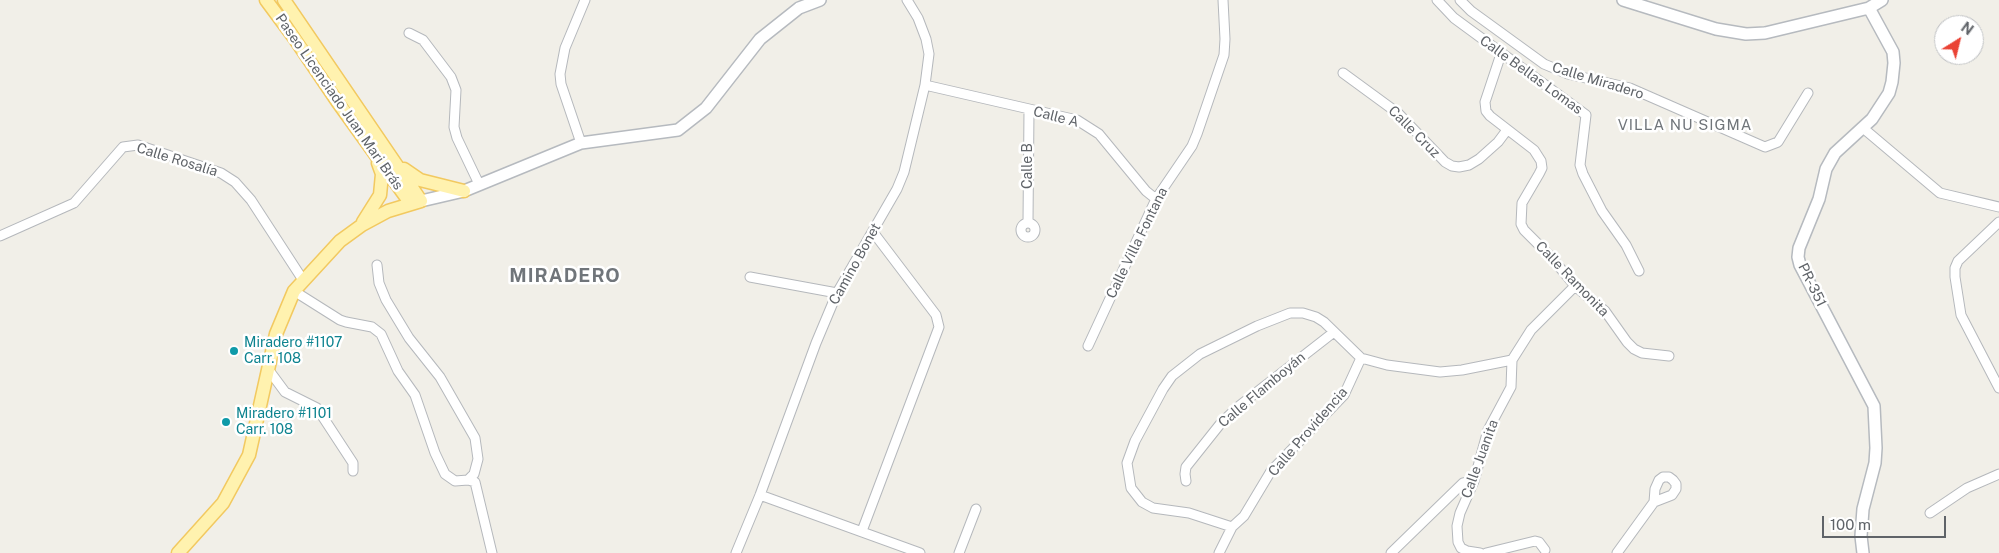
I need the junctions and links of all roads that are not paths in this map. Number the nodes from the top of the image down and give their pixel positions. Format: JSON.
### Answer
{"nodes":[{"id":1,"x":266,"y":0,"type":"edge"},
{"id":2,"x":284,"y":0,"type":"edge"},
{"id":3,"x":585,"y":0,"type":"edge"},
{"id":4,"x":820,"y":0,"type":"edge"},
{"id":5,"x":907,"y":0,"type":"edge"},
{"id":6,"x":1223,"y":0,"type":"edge"},
{"id":7,"x":1438,"y":0,"type":"edge"},
{"id":8,"x":1460,"y":0,"type":"edge"},
{"id":9,"x":1623,"y":0,"type":"edge"},
{"id":10,"x":1882,"y":0,"type":"edge"},
{"id":11,"x":1870,"y":8,"type":"junction"},
{"id":12,"x":409,"y":32,"type":"dead end"},
{"id":13,"x":1501,"y":54,"type":"junction"},
{"id":14,"x":1344,"y":73,"type":"dead end"},
{"id":15,"x":925,"y":85,"type":"junction"},
{"id":16,"x":1808,"y":93,"type":"dead end"},
{"id":17,"x":1029,"y":110,"type":"junction"},
{"id":18,"x":1863,"y":128,"type":"junction"},
{"id":19,"x":1507,"y":130,"type":"junction"},
{"id":20,"x":581,"y":143,"type":"junction"},
{"id":21,"x":374,"y":154,"type":"junction"},
{"id":22,"x":393,"y":160,"type":"junction"},
{"id":23,"x":479,"y":184,"type":"junction"},
{"id":24,"x":464,"y":191,"type":"junction"},
{"id":25,"x":1156,"y":199,"type":"junction"},
{"id":26,"x":416,"y":202,"type":"junction"},
{"id":27,"x":1999,"y":207,"type":"edge"},
{"id":28,"x":1028,"y":222,"type":"dead end"},
{"id":29,"x":1999,"y":222,"type":"edge"},
{"id":30,"x":362,"y":225,"type":"junction"},
{"id":31,"x":873,"y":232,"type":"junction"},
{"id":32,"x":0,"y":236,"type":"edge"},
{"id":33,"x":377,"y":265,"type":"dead end"},
{"id":34,"x":1639,"y":271,"type":"dead end"},
{"id":35,"x":750,"y":277,"type":"dead end"},
{"id":36,"x":303,"y":280,"type":"junction"},
{"id":37,"x":1575,"y":286,"type":"junction"},
{"id":38,"x":294,"y":291,"type":"junction"},
{"id":39,"x":837,"y":293,"type":"junction"},
{"id":40,"x":1334,"y":332,"type":"junction"},
{"id":41,"x":1088,"y":346,"type":"dead end"},
{"id":42,"x":1669,"y":356,"type":"dead end"},
{"id":43,"x":1361,"y":358,"type":"junction"},
{"id":44,"x":1512,"y":360,"type":"junction"},
{"id":45,"x":268,"y":369,"type":"junction"},
{"id":46,"x":1999,"y":388,"type":"edge"},
{"id":47,"x":353,"y":471,"type":"dead end"},
{"id":48,"x":1999,"y":474,"type":"edge"},
{"id":49,"x":468,"y":480,"type":"junction"},
{"id":50,"x":1186,"y":481,"type":"dead end"},
{"id":51,"x":1474,"y":481,"type":"junction"},
{"id":52,"x":760,"y":495,"type":"junction"},
{"id":53,"x":1654,"y":502,"type":"dead end"},
{"id":54,"x":976,"y":509,"type":"dead end"},
{"id":55,"x":1930,"y":513,"type":"dead end"},
{"id":56,"x":1232,"y":527,"type":"junction"},
{"id":57,"x":862,"y":531,"type":"junction"},
{"id":58,"x":1545,"y":550,"type":"dead end"},
{"id":59,"x":178,"y":553,"type":"edge"},
{"id":60,"x":492,"y":553,"type":"edge"},
{"id":61,"x":736,"y":553,"type":"edge"},
{"id":62,"x":920,"y":553,"type":"edge"},
{"id":63,"x":959,"y":553,"type":"edge"},
{"id":64,"x":1219,"y":553,"type":"edge"},
{"id":65,"x":1391,"y":553,"type":"edge"},
{"id":66,"x":1480,"y":553,"type":"edge"},
{"id":67,"x":1486,"y":553,"type":"edge"},
{"id":68,"x":1617,"y":553,"type":"edge"},
{"id":69,"x":1863,"y":553,"type":"edge"}],
"edges":[{"from":1,"to":21,"type":"main road","name":"Paseo Licenciado Juan Mari Brás"},
{"from":2,"to":22,"type":"main road","name":"Paseo Licenciado Juan Mari Brás"},
{"from":3,"to":20,"type":"street"},
{"from":4,"to":20,"type":"main road"},
{"from":5,"to":15,"type":"street","name":"Camino Bonet"},
{"from":6,"to":25,"type":"street","name":"Calle Villa Fontana"},
{"from":7,"to":13,"type":"street","name":"Calle Bellas Lomas"},
{"from":8,"to":16,"type":"street","name":"Calle Miradero"},
{"from":9,"to":11,"type":"main road"},
{"from":10,"to":11,"type":"main road"},
{"from":11,"to":18,"type":"main road","name":"PR-351","number":"PR-351"},
{"from":12,"to":23,"type":"street"},
{"from":13,"to":19,"type":"street","name":"Calle Ramonita"},
{"from":13,"to":34,"type":"street","name":"Calle Bellas Lomas"},
{"from":14,"to":19,"type":"street","name":"Calle Cruz"},
{"from":15,"to":17,"type":"street","name":"Calle A"},
{"from":15,"to":31,"type":"street","name":"Camino Bonet"},
{"from":17,"to":25,"type":"street","name":"Calle A"},
{"from":17,"to":28,"type":"street","name":"Calle B"},
{"from":18,"to":27,"type":"street"},
{"from":18,"to":69,"type":"main road","name":"PR-351","number":"PR-351"},
{"from":19,"to":37,"type":"street","name":"Calle Ramonita"},
{"from":20,"to":23,"type":"main road"},
{"from":21,"to":26,"type":"main road","name":"Paseo Licenciado Juan Mari Brás"},
{"from":21,"to":30,"type":"main road"},
{"from":22,"to":24,"type":"main road"},
{"from":22,"to":26,"type":"main road","name":"Paseo Licenciado Juan Mari Brás"},
{"from":23,"to":24,"type":"main road"},
{"from":24,"to":26,"type":"main road"},
{"from":25,"to":41,"type":"street","name":"Calle Villa Fontana"},
{"from":26,"to":30,"type":"main road"},
{"from":29,"to":46,"type":"street"},
{"from":30,"to":36,"type":"main road"},
{"from":31,"to":39,"type":"street","name":"Camino Bonet"},
{"from":31,"to":57,"type":"street"},
{"from":32,"to":36,"type":"street","name":"Calle Rosalía"},
{"from":33,"to":49,"type":"street"},
{"from":35,"to":39,"type":"street"},
{"from":36,"to":38,"type":"main road"},
{"from":37,"to":42,"type":"street","name":"Calle Ramonita"},
{"from":37,"to":44,"type":"street"},
{"from":38,"to":45,"type":"main road"},
{"from":38,"to":49,"type":"street"},
{"from":39,"to":52,"type":"street","name":"Camino Bonet"},
{"from":40,"to":43,"type":"street"},
{"from":40,"to":50,"type":"street","name":"Calle Flamboyán"},
{"from":40,"to":56,"type":"street"},
{"from":43,"to":44,"type":"street"},
{"from":43,"to":56,"type":"street","name":"Calle Providencia"},
{"from":44,"to":51,"type":"street","name":"Calle Juanita"},
{"from":45,"to":47,"type":"street"},
{"from":45,"to":59,"type":"main road"},
{"from":48,"to":55,"type":"street"},
{"from":49,"to":60,"type":"street"},
{"from":51,"to":65,"type":"street"},
{"from":51,"to":66,"type":"street","name":"Calle Juanita"},
{"from":52,"to":57,"type":"street"},
{"from":52,"to":61,"type":"street","name":"Camino Bonet"},
{"from":53,"to":68,"type":"street"},
{"from":54,"to":63,"type":"street"},
{"from":56,"to":64,"type":"street","name":"Calle Providencia"},
{"from":57,"to":62,"type":"street"},
{"from":58,"to":67,"type":"street"}]}
